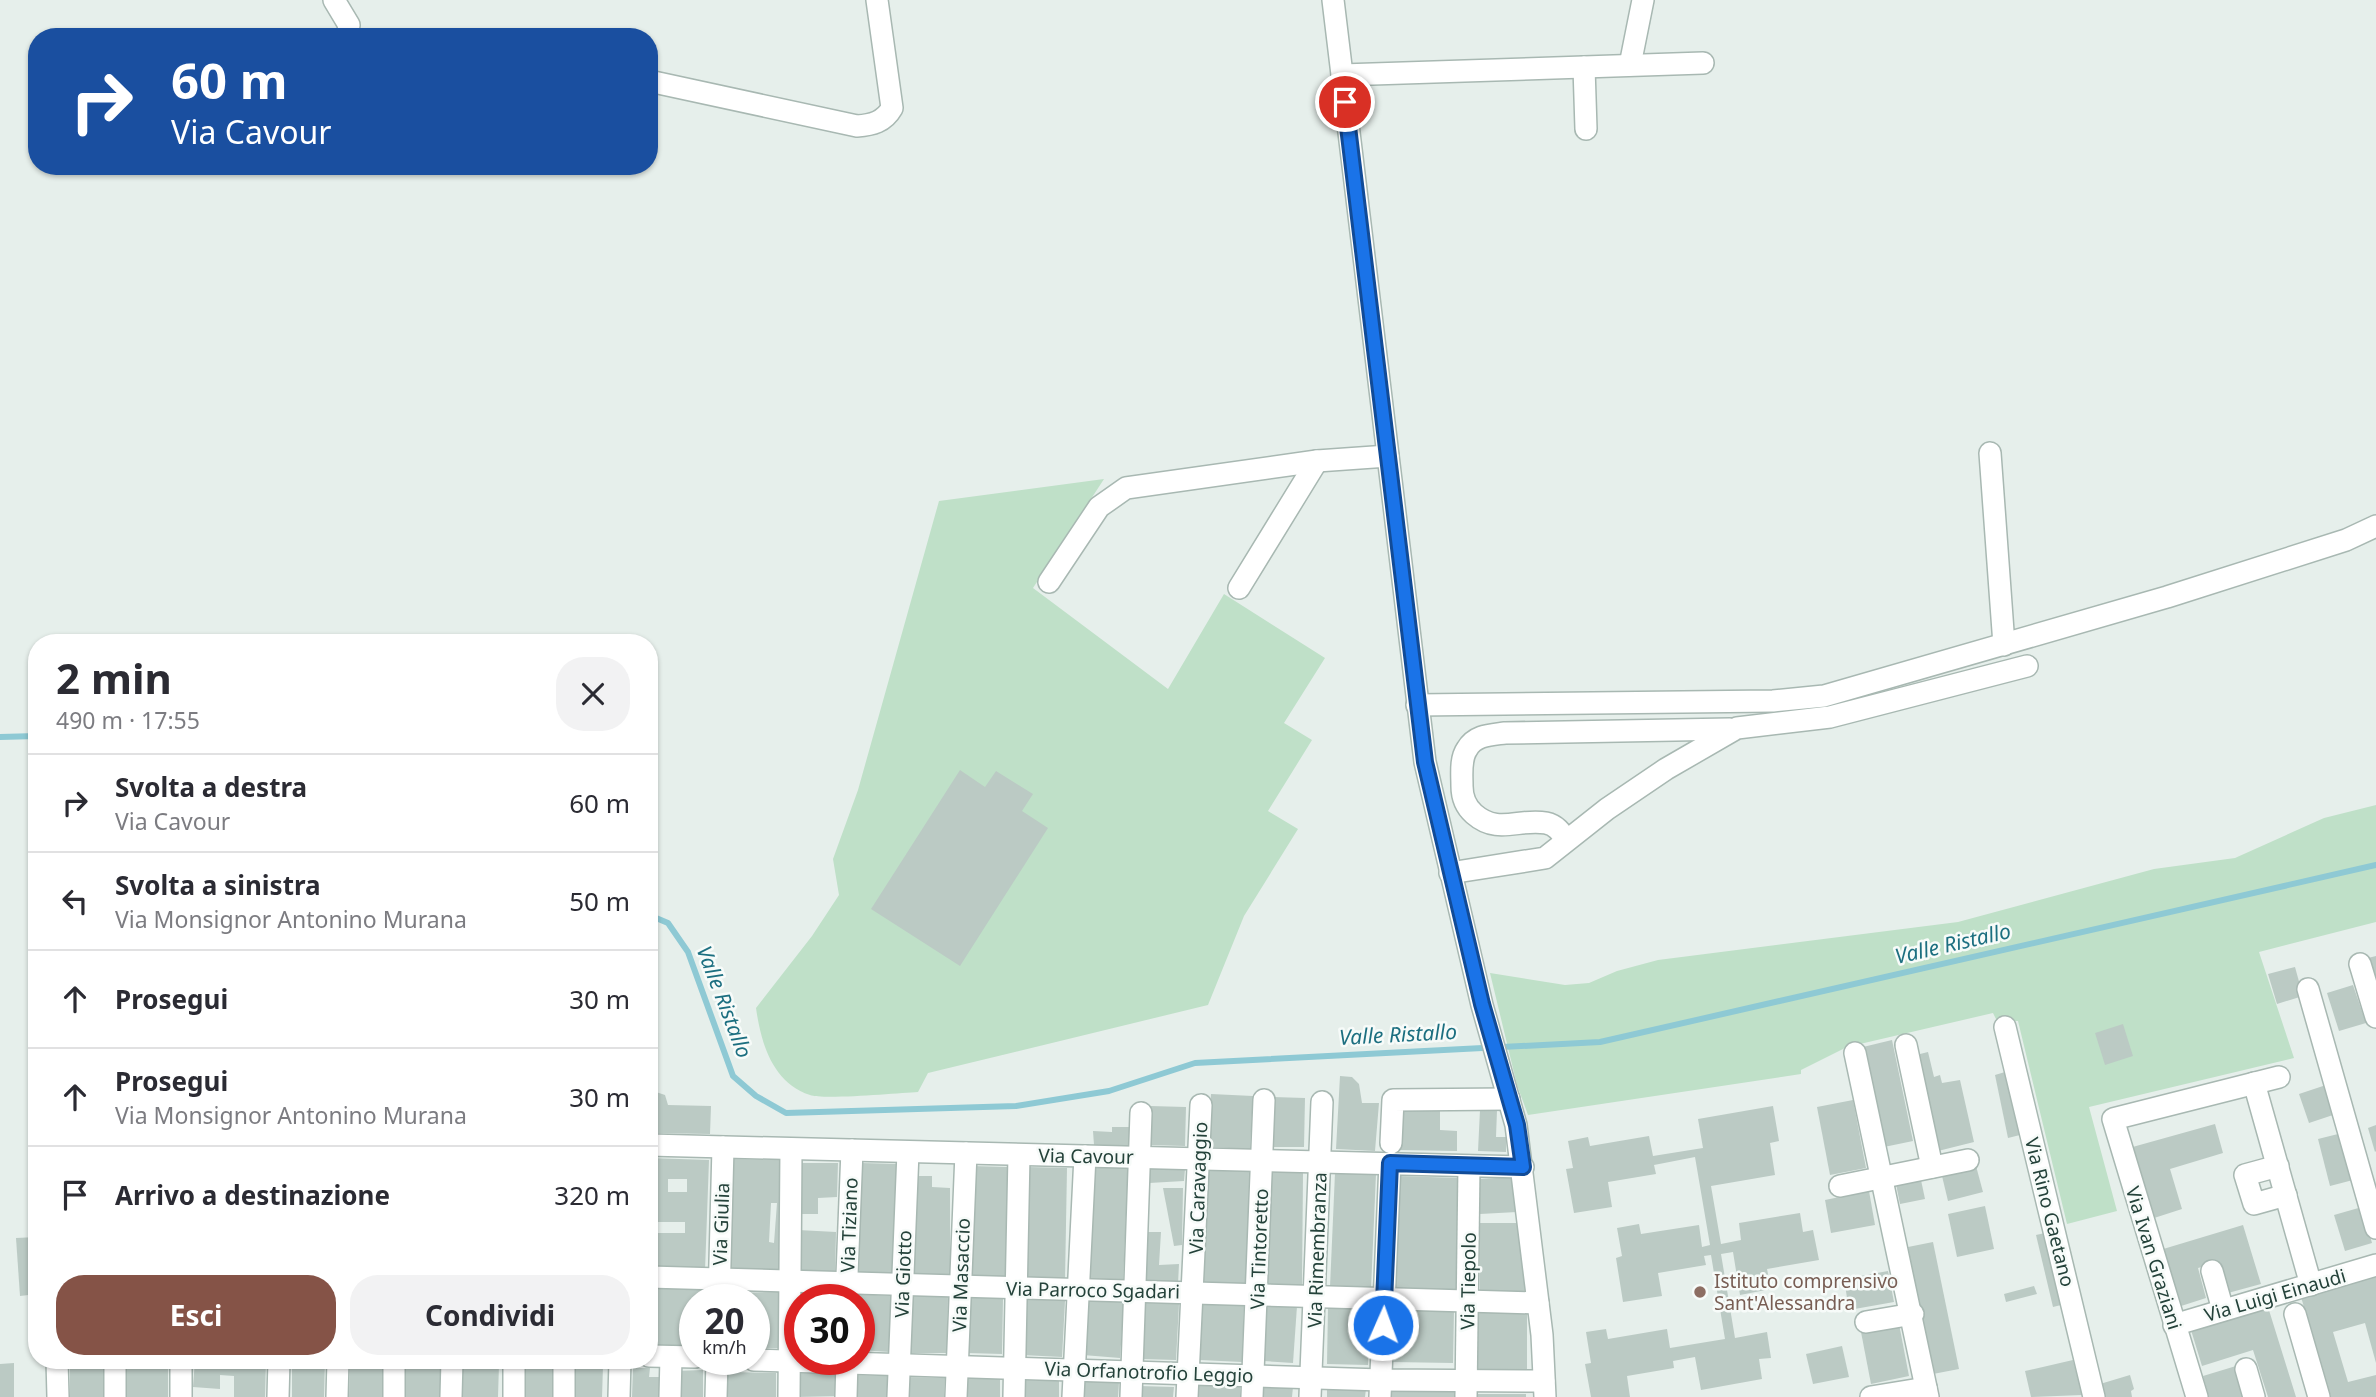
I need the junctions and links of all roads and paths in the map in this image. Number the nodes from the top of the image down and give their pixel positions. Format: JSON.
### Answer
{"nodes":[{"id":1,"x":334,"y":0,"type":"edge"},
{"id":2,"x":877,"y":0,"type":"edge"},
{"id":3,"x":1333,"y":0,"type":"edge"},
{"id":4,"x":1643,"y":0,"type":"edge"},
{"id":5,"x":348,"y":28,"type":"edge"},
{"id":6,"x":1703,"y":63,"type":"dead end"},
{"id":7,"x":1630,"y":65,"type":"junction"},
{"id":8,"x":1584,"y":67,"type":"junction"},
{"id":9,"x":1342,"y":75,"type":"junction"},
{"id":10,"x":658,"y":83,"type":"edge"},
{"id":11,"x":1586,"y":130,"type":"dead end"},
{"id":12,"x":1990,"y":453,"type":"dead end"},
{"id":13,"x":1388,"y":456,"type":"junction"},
{"id":14,"x":1317,"y":461,"type":"junction"},
{"id":15,"x":2376,"y":526,"type":"edge"},
{"id":16,"x":1049,"y":582,"type":"dead end"},
{"id":17,"x":1239,"y":589,"type":"dead end"},
{"id":18,"x":2004,"y":645,"type":"junction"},
{"id":19,"x":2027,"y":666,"type":"dead end"},
{"id":20,"x":1417,"y":705,"type":"junction"},
{"id":21,"x":1737,"y":728,"type":"junction"},
{"id":22,"x":1566,"y":840,"type":"junction"},
{"id":23,"x":1450,"y":873,"type":"junction"},
{"id":24,"x":2360,"y":964,"type":"dead end"},
{"id":25,"x":2308,"y":989,"type":"dead end"},
{"id":26,"x":2376,"y":1017,"type":"edge"},
{"id":27,"x":2005,"y":1027,"type":"dead end"},
{"id":28,"x":1906,"y":1045,"type":"dead end"},
{"id":29,"x":1855,"y":1053,"type":"dead end"},
{"id":30,"x":2279,"y":1076,"type":"dead end"},
{"id":31,"x":2254,"y":1083,"type":"junction"},
{"id":32,"x":1507,"y":1094,"type":"junction"},
{"id":33,"x":1264,"y":1100,"type":"dead end"},
{"id":34,"x":1322,"y":1102,"type":"dead end"},
{"id":35,"x":1201,"y":1105,"type":"dead end"},
{"id":36,"x":1141,"y":1113,"type":"dead end"},
{"id":37,"x":658,"y":1145,"type":"edge"},
{"id":38,"x":723,"y":1147,"type":"junction"},
{"id":39,"x":791,"y":1150,"type":"junction"},
{"id":40,"x":852,"y":1150,"type":"junction"},
{"id":41,"x":908,"y":1152,"type":"junction"},
{"id":42,"x":966,"y":1153,"type":"junction"},
{"id":43,"x":1390,"y":1153,"type":"junction"},
{"id":44,"x":1019,"y":1154,"type":"junction"},
{"id":45,"x":1085,"y":1156,"type":"junction"},
{"id":46,"x":1139,"y":1157,"type":"junction"},
{"id":47,"x":1199,"y":1158,"type":"junction"},
{"id":48,"x":1262,"y":1160,"type":"junction"},
{"id":49,"x":1968,"y":1160,"type":"dead end"},
{"id":50,"x":1320,"y":1162,"type":"junction"},
{"id":51,"x":1469,"y":1166,"type":"junction"},
{"id":52,"x":2278,"y":1166,"type":"junction"},
{"id":53,"x":1523,"y":1167,"type":"junction"},
{"id":54,"x":1932,"y":1167,"type":"junction"},
{"id":55,"x":1883,"y":1177,"type":"junction"},
{"id":56,"x":1840,"y":1186,"type":"dead end"},
{"id":57,"x":2286,"y":1195,"type":"junction"},
{"id":58,"x":2376,"y":1228,"type":"edge"},
{"id":59,"x":2376,"y":1265,"type":"edge"},
{"id":60,"x":2212,"y":1271,"type":"dead end"},
{"id":61,"x":658,"y":1277,"type":"edge"},
{"id":62,"x":719,"y":1279,"type":"junction"},
{"id":63,"x":790,"y":1282,"type":"junction"},
{"id":64,"x":719,"y":1284,"type":"edge"},
{"id":65,"x":803,"y":1284,"type":"edge"},
{"id":66,"x":847,"y":1284,"type":"edge"},
{"id":67,"x":903,"y":1284,"type":"junction"},
{"id":68,"x":2311,"y":1285,"type":"junction"},
{"id":69,"x":960,"y":1286,"type":"junction"},
{"id":70,"x":875,"y":1288,"type":"edge"},
{"id":71,"x":1016,"y":1288,"type":"junction"},
{"id":72,"x":1077,"y":1290,"type":"junction"},
{"id":73,"x":1133,"y":1292,"type":"junction"},
{"id":74,"x":1194,"y":1292,"type":"junction"},
{"id":75,"x":1257,"y":1295,"type":"junction"},
{"id":76,"x":1316,"y":1296,"type":"junction"},
{"id":77,"x":1384,"y":1298,"type":"junction"},
{"id":78,"x":1468,"y":1300,"type":"junction"},
{"id":79,"x":1538,"y":1303,"type":"junction"},
{"id":80,"x":2223,"y":1310,"type":"junction"},
{"id":81,"x":1913,"y":1314,"type":"junction"},
{"id":82,"x":2295,"y":1314,"type":"dead end"},
{"id":83,"x":1866,"y":1322,"type":"dead end"},
{"id":84,"x":2174,"y":1325,"type":"junction"},
{"id":85,"x":658,"y":1356,"type":"edge"},
{"id":86,"x":671,"y":1357,"type":"junction"},
{"id":87,"x":679,"y":1357,"type":"edge"},
{"id":88,"x":875,"y":1363,"type":"edge"},
{"id":89,"x":900,"y":1364,"type":"junction"},
{"id":90,"x":957,"y":1367,"type":"junction"},
{"id":91,"x":1015,"y":1368,"type":"junction"},
{"id":92,"x":57,"y":1369,"type":"edge"},
{"id":93,"x":115,"y":1369,"type":"edge"},
{"id":94,"x":181,"y":1369,"type":"edge"},
{"id":95,"x":278,"y":1369,"type":"edge"},
{"id":96,"x":338,"y":1369,"type":"edge"},
{"id":97,"x":394,"y":1369,"type":"edge"},
{"id":98,"x":452,"y":1369,"type":"edge"},
{"id":99,"x":514,"y":1369,"type":"edge"},
{"id":100,"x":564,"y":1369,"type":"edge"},
{"id":101,"x":620,"y":1369,"type":"edge"},
{"id":102,"x":2246,"y":1369,"type":"dead end"},
{"id":103,"x":1075,"y":1370,"type":"junction"},
{"id":104,"x":1132,"y":1372,"type":"junction"},
{"id":105,"x":1188,"y":1374,"type":"junction"},
{"id":106,"x":717,"y":1375,"type":"edge"},
{"id":107,"x":789,"y":1375,"type":"edge"},
{"id":108,"x":847,"y":1375,"type":"edge"},
{"id":109,"x":1253,"y":1375,"type":"junction"},
{"id":110,"x":1310,"y":1387,"type":"edge"},
{"id":111,"x":1381,"y":1389,"type":"edge"},
{"id":112,"x":1466,"y":1389,"type":"edge"},
{"id":113,"x":1544,"y":1389,"type":"edge"},
{"id":114,"x":1927,"y":1392,"type":"edge"},
{"id":115,"x":58,"y":1397,"type":"edge"},
{"id":116,"x":115,"y":1397,"type":"edge"},
{"id":117,"x":181,"y":1397,"type":"edge"},
{"id":118,"x":278,"y":1397,"type":"edge"},
{"id":119,"x":337,"y":1397,"type":"edge"},
{"id":120,"x":394,"y":1397,"type":"edge"},
{"id":121,"x":451,"y":1397,"type":"edge"},
{"id":122,"x":514,"y":1397,"type":"edge"},
{"id":123,"x":564,"y":1397,"type":"edge"},
{"id":124,"x":618,"y":1397,"type":"edge"},
{"id":125,"x":670,"y":1397,"type":"edge"},
{"id":126,"x":716,"y":1397,"type":"edge"},
{"id":127,"x":789,"y":1397,"type":"edge"},
{"id":128,"x":846,"y":1397,"type":"edge"},
{"id":129,"x":898,"y":1397,"type":"edge"},
{"id":130,"x":956,"y":1397,"type":"edge"},
{"id":131,"x":1014,"y":1397,"type":"edge"},
{"id":132,"x":1073,"y":1397,"type":"edge"},
{"id":133,"x":1131,"y":1397,"type":"edge"},
{"id":134,"x":1187,"y":1397,"type":"edge"},
{"id":135,"x":1252,"y":1397,"type":"edge"},
{"id":136,"x":1871,"y":1397,"type":"edge"},
{"id":137,"x":2094,"y":1397,"type":"edge"},
{"id":138,"x":2197,"y":1397,"type":"edge"},
{"id":139,"x":2254,"y":1397,"type":"edge"},
{"id":140,"x":2319,"y":1397,"type":"edge"}],
"edges":[{"from":1,"to":5,"type":"street"},
{"from":2,"to":10,"type":"street"},
{"from":3,"to":9,"type":"street"},
{"from":4,"to":7,"type":"street"},
{"from":6,"to":7,"type":"street"},
{"from":7,"to":8,"type":"street"},
{"from":8,"to":9,"type":"street"},
{"from":8,"to":11,"type":"street"},
{"from":9,"to":13,"type":"street"},
{"from":12,"to":18,"type":"street"},
{"from":13,"to":14,"type":"street"},
{"from":13,"to":20,"type":"street"},
{"from":14,"to":16,"type":"street"},
{"from":14,"to":17,"type":"street"},
{"from":15,"to":18,"type":"street"},
{"from":18,"to":20,"type":"street"},
{"from":19,"to":21,"type":"street"},
{"from":20,"to":23,"type":"street"},
{"from":21,"to":22,"type":"street"},
{"from":21,"to":22,"type":"street"},
{"from":22,"to":23,"type":"street"},
{"from":23,"to":32,"type":"street"},
{"from":24,"to":26,"type":"street"},
{"from":25,"to":58,"type":"street"},
{"from":27,"to":137,"type":"street","name":"Via Rino Gaetano"},
{"from":28,"to":54,"type":"street"},
{"from":29,"to":55,"type":"street"},
{"from":30,"to":31,"type":"street"},
{"from":31,"to":52,"type":"street"},
{"from":31,"to":84,"type":"street","name":"Via Ivan Graziani"},
{"from":32,"to":43,"type":"street"},
{"from":32,"to":53,"type":"street"},
{"from":33,"to":48,"type":"street","name":"Via Tintoretto"},
{"from":34,"to":50,"type":"street","name":"Via Rimembranza"},
{"from":35,"to":47,"type":"street","name":"Via Caravaggio"},
{"from":36,"to":46,"type":"street"},
{"from":37,"to":38,"type":"street","name":"Via Cavour"},
{"from":38,"to":39,"type":"street","name":"Via Cavour"},
{"from":38,"to":62,"type":"street","name":"Via Giulia"},
{"from":39,"to":40,"type":"street","name":"Via Cavour"},
{"from":39,"to":63,"type":"street"},
{"from":40,"to":41,"type":"street","name":"Via Cavour"},
{"from":40,"to":66,"type":"street","name":"Via Tiziano"},
{"from":41,"to":42,"type":"street","name":"Via Cavour"},
{"from":41,"to":67,"type":"street","name":"Via Giotto"},
{"from":42,"to":44,"type":"street","name":"Via Cavour"},
{"from":42,"to":69,"type":"street","name":"Via Masaccio"},
{"from":43,"to":50,"type":"street","name":"Via Cavour"},
{"from":43,"to":51,"type":"street","name":"Via Cavour"},
{"from":43,"to":77,"type":"street"},
{"from":44,"to":45,"type":"street","name":"Via Cavour"},
{"from":44,"to":71,"type":"street"},
{"from":45,"to":46,"type":"street","name":"Via Cavour"},
{"from":45,"to":72,"type":"street"},
{"from":46,"to":47,"type":"street","name":"Via Cavour"},
{"from":46,"to":73,"type":"street"},
{"from":47,"to":48,"type":"street","name":"Via Cavour"},
{"from":47,"to":74,"type":"street","name":"Via Caravaggio"},
{"from":48,"to":50,"type":"street","name":"Via Cavour"},
{"from":48,"to":75,"type":"street","name":"Via Tintoretto"},
{"from":49,"to":54,"type":"street"},
{"from":50,"to":76,"type":"street","name":"Via Rimembranza"},
{"from":51,"to":53,"type":"street","name":"Via Cavour"},
{"from":51,"to":78,"type":"street","name":"Via Tiepolo"},
{"from":52,"to":57,"type":"street"},
{"from":52,"to":57,"type":"street"},
{"from":53,"to":79,"type":"street"},
{"from":54,"to":55,"type":"street"},
{"from":55,"to":56,"type":"street"},
{"from":55,"to":81,"type":"street"},
{"from":57,"to":68,"type":"street"},
{"from":59,"to":68,"type":"street","name":"Via Luigi Einaudi"},
{"from":60,"to":80,"type":"street"},
{"from":61,"to":62,"type":"street","name":"Via Parroco Sgadari"},
{"from":62,"to":63,"type":"street","name":"Via Parroco Sgadari"},
{"from":62,"to":64,"type":"street","name":"Via Giulia"},
{"from":63,"to":65,"type":"street","name":"Via Parroco Sgadari"},
{"from":67,"to":69,"type":"street","name":"Via Parroco Sgadari"},
{"from":67,"to":70,"type":"street","name":"Via Parroco Sgadari"},
{"from":67,"to":89,"type":"street","name":"Via Giotto"},
{"from":68,"to":80,"type":"street","name":"Via Luigi Einaudi"},
{"from":69,"to":71,"type":"street","name":"Via Parroco Sgadari"},
{"from":69,"to":90,"type":"street","name":"Via Masaccio"},
{"from":71,"to":72,"type":"street","name":"Via Parroco Sgadari"},
{"from":71,"to":91,"type":"street"},
{"from":72,"to":73,"type":"street","name":"Via Parroco Sgadari"},
{"from":72,"to":103,"type":"street"},
{"from":73,"to":74,"type":"street","name":"Via Parroco Sgadari"},
{"from":73,"to":104,"type":"street"},
{"from":74,"to":75,"type":"street","name":"Via Parroco Sgadari"},
{"from":74,"to":105,"type":"street","name":"Via Caravaggio"},
{"from":75,"to":76,"type":"street","name":"Via Parroco Sgadari"},
{"from":75,"to":109,"type":"street","name":"Via Tintoretto"},
{"from":76,"to":77,"type":"street","name":"Via Parroco Sgadari"},
{"from":76,"to":110,"type":"street","name":"Via Rimembranza"},
{"from":77,"to":78,"type":"street","name":"Via Parroco Sgadari"},
{"from":77,"to":111,"type":"street"},
{"from":78,"to":79,"type":"street","name":"Via Parroco Sgadari"},
{"from":78,"to":112,"type":"street","name":"Via Tiepolo"},
{"from":79,"to":113,"type":"street"},
{"from":80,"to":84,"type":"street","name":"Via Luigi Einaudi"},
{"from":81,"to":83,"type":"street"},
{"from":81,"to":114,"type":"street"},
{"from":82,"to":140,"type":"street"},
{"from":84,"to":138,"type":"street","name":"Via Ivan Graziani"},
{"from":85,"to":86,"type":"street"},
{"from":86,"to":87,"type":"street"},
{"from":86,"to":125,"type":"street"},
{"from":88,"to":89,"type":"street","name":"Via Orfanotrofio Leggio"},
{"from":89,"to":90,"type":"street","name":"Via Orfanotrofio Leggio"},
{"from":89,"to":129,"type":"street","name":"Via Giotto"},
{"from":90,"to":91,"type":"street","name":"Via Orfanotrofio Leggio"},
{"from":90,"to":130,"type":"street","name":"Via Masaccio"},
{"from":91,"to":103,"type":"street","name":"Via Orfanotrofio Leggio"},
{"from":91,"to":131,"type":"street"},
{"from":92,"to":115,"type":"street"},
{"from":93,"to":116,"type":"street"},
{"from":94,"to":117,"type":"street"},
{"from":95,"to":118,"type":"street"},
{"from":96,"to":119,"type":"street"},
{"from":97,"to":120,"type":"street"},
{"from":98,"to":121,"type":"street"},
{"from":99,"to":122,"type":"street"},
{"from":100,"to":123,"type":"street"},
{"from":101,"to":124,"type":"street"},
{"from":102,"to":139,"type":"street"},
{"from":103,"to":104,"type":"street","name":"Via Orfanotrofio Leggio"},
{"from":103,"to":132,"type":"street"},
{"from":104,"to":105,"type":"street","name":"Via Orfanotrofio Leggio"},
{"from":104,"to":133,"type":"street"},
{"from":105,"to":109,"type":"street","name":"Via Orfanotrofio Leggio"},
{"from":105,"to":134,"type":"street","name":"Via Caravaggio"},
{"from":106,"to":126,"type":"street"},
{"from":107,"to":127,"type":"street"},
{"from":108,"to":128,"type":"street"},
{"from":109,"to":110,"type":"street","name":"Via Orfanotrofio Leggio"},
{"from":109,"to":135,"type":"street","name":"Via Tintoretto"},
{"from":110,"to":111,"type":"street","name":"Via Orfanotrofio Leggio"},
{"from":111,"to":112,"type":"street","name":"Via Orfanotrofio Leggio"},
{"from":112,"to":113,"type":"street","name":"Via Orfanotrofio Leggio"},
{"from":114,"to":136,"type":"street"}]}
